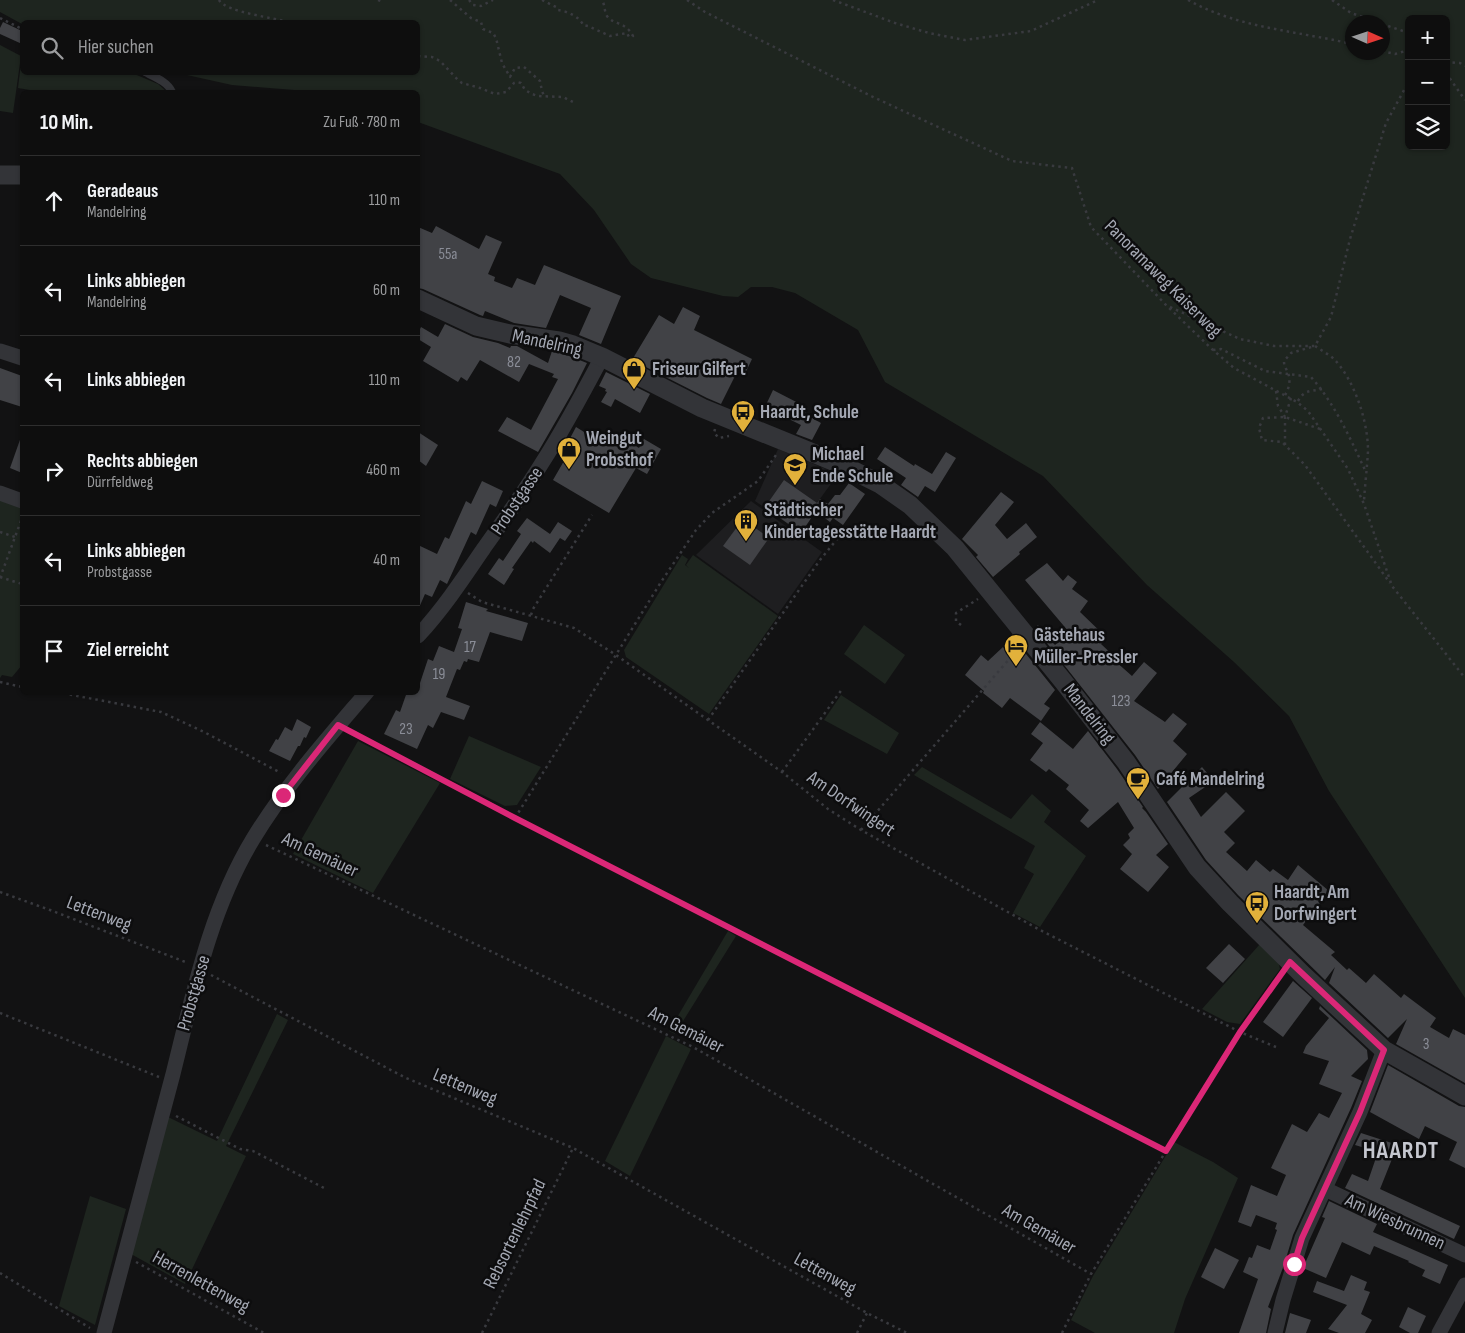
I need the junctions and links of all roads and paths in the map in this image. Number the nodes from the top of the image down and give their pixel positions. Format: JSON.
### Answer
{"nodes":[{"id":1,"x":219,"y":0,"type":"edge"},
{"id":2,"x":450,"y":0,"type":"edge"},
{"id":3,"x":469,"y":0,"type":"edge"},
{"id":4,"x":493,"y":0,"type":"edge"},
{"id":5,"x":542,"y":0,"type":"edge"},
{"id":6,"x":602,"y":0,"type":"edge"},
{"id":7,"x":687,"y":0,"type":"edge"},
{"id":8,"x":833,"y":0,"type":"edge"},
{"id":9,"x":1098,"y":0,"type":"edge"},
{"id":10,"x":1188,"y":0,"type":"edge"},
{"id":11,"x":1332,"y":0,"type":"edge"},
{"id":12,"x":1354,"y":15,"type":"edge"},
{"id":13,"x":0,"y":18,"type":"edge"},
{"id":14,"x":280,"y":20,"type":"edge"},
{"id":15,"x":1390,"y":27,"type":"edge"},
{"id":16,"x":20,"y":28,"type":"edge"},
{"id":17,"x":1405,"y":32,"type":"edge"},
{"id":18,"x":1345,"y":42,"type":"edge"},
{"id":19,"x":1405,"y":51,"type":"edge"},
{"id":20,"x":1390,"y":53,"type":"edge"},
{"id":21,"x":420,"y":56,"type":"edge"},
{"id":22,"x":1450,"y":63,"type":"edge"},
{"id":23,"x":1465,"y":66,"type":"edge"},
{"id":24,"x":151,"y":75,"type":"edge"},
{"id":25,"x":1450,"y":79,"type":"edge"},
{"id":26,"x":1405,"y":88,"type":"edge"},
{"id":27,"x":171,"y":90,"type":"edge"},
{"id":28,"x":544,"y":96,"type":"junction"},
{"id":29,"x":1465,"y":100,"type":"edge"},
{"id":30,"x":573,"y":102,"type":"dead end"},
{"id":31,"x":20,"y":175,"type":"edge"},
{"id":32,"x":0,"y":176,"type":"edge"},
{"id":33,"x":420,"y":300,"type":"edge"},
{"id":34,"x":1167,"y":306,"type":"junction"},
{"id":35,"x":1315,"y":346,"type":"junction"},
{"id":36,"x":0,"y":350,"type":"edge"},
{"id":37,"x":1213,"y":350,"type":"junction"},
{"id":38,"x":20,"y":357,"type":"edge"},
{"id":39,"x":602,"y":357,"type":"junction"},
{"id":40,"x":1289,"y":374,"type":"junction"},
{"id":41,"x":1275,"y":390,"type":"junction"},
{"id":42,"x":1322,"y":390,"type":"junction"},
{"id":43,"x":1285,"y":395,"type":"junction"},
{"id":44,"x":1291,"y":398,"type":"junction"},
{"id":45,"x":1298,"y":402,"type":"junction"},
{"id":46,"x":1285,"y":417,"type":"junction"},
{"id":47,"x":1322,"y":430,"type":"junction"},
{"id":48,"x":784,"y":440,"type":"junction"},
{"id":49,"x":1285,"y":446,"type":"junction"},
{"id":50,"x":1366,"y":470,"type":"junction"},
{"id":51,"x":0,"y":492,"type":"edge"},
{"id":52,"x":20,"y":500,"type":"edge"},
{"id":53,"x":1364,"y":504,"type":"junction"},
{"id":54,"x":592,"y":515,"type":"dead end"},
{"id":55,"x":20,"y":523,"type":"edge"},
{"id":56,"x":0,"y":532,"type":"edge"},
{"id":57,"x":842,"y":533,"type":"dead end"},
{"id":58,"x":15,"y":537,"type":"junction"},
{"id":59,"x":0,"y":577,"type":"edge"},
{"id":60,"x":20,"y":583,"type":"edge"},
{"id":61,"x":1392,"y":586,"type":"junction"},
{"id":62,"x":458,"y":587,"type":"junction"},
{"id":63,"x":990,"y":591,"type":"junction"},
{"id":64,"x":531,"y":615,"type":"junction"},
{"id":65,"x":960,"y":625,"type":"dead end"},
{"id":66,"x":420,"y":634,"type":"edge"},
{"id":67,"x":1027,"y":638,"type":"junction"},
{"id":68,"x":616,"y":655,"type":"junction"},
{"id":69,"x":1465,"y":678,"type":"edge"},
{"id":70,"x":0,"y":682,"type":"edge"},
{"id":71,"x":20,"y":687,"type":"edge"},
{"id":72,"x":843,"y":688,"type":"dead end"},
{"id":73,"x":73,"y":695,"type":"edge"},
{"id":74,"x":364,"y":695,"type":"edge"},
{"id":75,"x":708,"y":720,"type":"junction"},
{"id":76,"x":338,"y":725,"type":"junction"},
{"id":77,"x":782,"y":772,"type":"junction"},
{"id":78,"x":294,"y":780,"type":"junction"},
{"id":79,"x":515,"y":818,"type":"junction"},
{"id":80,"x":861,"y":830,"type":"junction"},
{"id":81,"x":253,"y":839,"type":"junction"},
{"id":82,"x":0,"y":892,"type":"edge"},
{"id":83,"x":1290,"y":962,"type":"junction"},
{"id":84,"x":200,"y":969,"type":"junction"},
{"id":85,"x":0,"y":1013,"type":"edge"},
{"id":86,"x":1240,"y":1032,"type":"junction"},
{"id":87,"x":1276,"y":1047,"type":"dead end"},
{"id":88,"x":1384,"y":1050,"type":"junction"},
{"id":89,"x":170,"y":1082,"type":"junction"},
{"id":90,"x":1465,"y":1096,"type":"edge"},
{"id":91,"x":163,"y":1109,"type":"junction"},
{"id":92,"x":573,"y":1148,"type":"junction"},
{"id":93,"x":1166,"y":1151,"type":"junction"},
{"id":94,"x":324,"y":1188,"type":"dead end"},
{"id":95,"x":1325,"y":1189,"type":"junction"},
{"id":96,"x":125,"y":1255,"type":"junction"},
{"id":97,"x":1465,"y":1256,"type":"edge"},
{"id":98,"x":0,"y":1272,"type":"edge"},
{"id":99,"x":1091,"y":1274,"type":"junction"},
{"id":100,"x":1464,"y":1287,"type":"edge"},
{"id":101,"x":867,"y":1313,"type":"junction"},
{"id":102,"x":97,"y":1330,"type":"edge"},
{"id":103,"x":264,"y":1333,"type":"edge"},
{"id":104,"x":482,"y":1333,"type":"edge"},
{"id":105,"x":857,"y":1333,"type":"edge"},
{"id":106,"x":907,"y":1333,"type":"edge"},
{"id":107,"x":1062,"y":1333,"type":"edge"},
{"id":108,"x":1275,"y":1333,"type":"edge"},
{"id":109,"x":1439,"y":1333,"type":"edge"}],
"edges":[{"from":1,"to":14,"type":"path"},
{"from":2,"to":28,"type":"path"},
{"from":3,"to":4,"type":"path"},
{"from":5,"to":6,"type":"path"},
{"from":7,"to":34,"type":"path","name":"Panoramaweg Kaiserweg"},
{"from":8,"to":9,"type":"path"},
{"from":10,"to":18,"type":"path"},
{"from":11,"to":12,"type":"path"},
{"from":13,"to":16,"type":"path"},
{"from":15,"to":17,"type":"path"},
{"from":19,"to":20,"type":"path"},
{"from":21,"to":28,"type":"path"},
{"from":22,"to":23,"type":"path"},
{"from":24,"to":27,"type":"lane"},
{"from":25,"to":29,"type":"path"},
{"from":26,"to":35,"type":"path"},
{"from":28,"to":30,"type":"path"},
{"from":31,"to":32,"type":"street"},
{"from":33,"to":39,"type":"street","name":"Mandelring"},
{"from":34,"to":35,"type":"path"},
{"from":34,"to":37,"type":"path","name":"Panoramaweg Kaiserweg"},
{"from":35,"to":40,"type":"path"},
{"from":35,"to":50,"type":"path"},
{"from":36,"to":38,"type":"street"},
{"from":37,"to":40,"type":"path"},
{"from":37,"to":41,"type":"path","name":"Panoramaweg Kaiserweg"},
{"from":39,"to":48,"type":"street","name":"Mandelring"},
{"from":39,"to":62,"type":"street","name":"Probstgasse"},
{"from":40,"to":42,"type":"path"},
{"from":40,"to":43,"type":"path"},
{"from":41,"to":43,"type":"path","name":"Panoramaweg Kaiserweg"},
{"from":41,"to":46,"type":"path"},
{"from":42,"to":45,"type":"path"},
{"from":42,"to":50,"type":"path"},
{"from":43,"to":44,"type":"path","name":"Panoramaweg Kaiserweg"},
{"from":44,"to":45,"type":"path","name":"Panoramaweg Kaiserweg"},
{"from":44,"to":46,"type":"path"},
{"from":45,"to":47,"type":"path","name":"Panoramaweg Kaiserweg"},
{"from":46,"to":47,"type":"path"},
{"from":46,"to":49,"type":"path"},
{"from":46,"to":49,"type":"path"},
{"from":47,"to":53,"type":"path","name":"Panoramaweg Kaiserweg"},
{"from":48,"to":63,"type":"street","name":"Mandelring"},
{"from":48,"to":68,"type":"path"},
{"from":49,"to":61,"type":"path"},
{"from":50,"to":53,"type":"path"},
{"from":51,"to":52,"type":"street"},
{"from":53,"to":61,"type":"path","name":"Panoramaweg Kaiserweg"},
{"from":54,"to":64,"type":"path"},
{"from":55,"to":58,"type":"path"},
{"from":56,"to":58,"type":"path"},
{"from":57,"to":75,"type":"path"},
{"from":58,"to":59,"type":"path"},
{"from":59,"to":60,"type":"path"},
{"from":61,"to":69,"type":"path","name":"Panoramaweg Kaiserweg"},
{"from":62,"to":64,"type":"path","name":"Am Dorfwingert"},
{"from":62,"to":66,"type":"street","name":"Probstgasse"},
{"from":63,"to":65,"type":"path"},
{"from":63,"to":67,"type":"street","name":"Mandelring"},
{"from":64,"to":68,"type":"path","name":"Am Dorfwingert"},
{"from":67,"to":80,"type":"path"},
{"from":67,"to":83,"type":"street","name":"Mandelring"},
{"from":68,"to":75,"type":"path","name":"Am Dorfwingert"},
{"from":68,"to":79,"type":"path"},
{"from":70,"to":71,"type":"path"},
{"from":72,"to":77,"type":"path"},
{"from":73,"to":78,"type":"path"},
{"from":74,"to":76,"type":"street","name":"Probstgasse"},
{"from":75,"to":77,"type":"path","name":"Am Dorfwingert"},
{"from":76,"to":78,"type":"street","name":"Probstgasse"},
{"from":76,"to":79,"type":"path"},
{"from":77,"to":80,"type":"path","name":"Am Dorfwingert"},
{"from":78,"to":81,"type":"street","name":"Probstgasse"},
{"from":79,"to":93,"type":"path"},
{"from":80,"to":86,"type":"path","name":"Am Dorfwingert"},
{"from":81,"to":84,"type":"street","name":"Probstgasse"},
{"from":81,"to":99,"type":"path","name":"Am Gemäuer"},
{"from":82,"to":84,"type":"path","name":"Lettenweg"},
{"from":83,"to":86,"type":"path"},
{"from":83,"to":88,"type":"street","name":"Mandelring"},
{"from":84,"to":89,"type":"street","name":"Probstgasse"},
{"from":84,"to":92,"type":"path","name":"Lettenweg"},
{"from":85,"to":89,"type":"path"},
{"from":86,"to":87,"type":"path","name":"Am Dorfwingert"},
{"from":86,"to":93,"type":"path"},
{"from":88,"to":90,"type":"street","name":"Mandelring"},
{"from":88,"to":95,"type":"street"},
{"from":89,"to":91,"type":"street","name":"Probstgasse"},
{"from":91,"to":94,"type":"path"},
{"from":91,"to":96,"type":"street","name":"Probstgasse"},
{"from":92,"to":101,"type":"path","name":"Lettenweg"},
{"from":92,"to":104,"type":"path","name":"Rebsortenlehrpfad"},
{"from":93,"to":99,"type":"path"},
{"from":95,"to":97,"type":"street","name":"Am Wiesbrunnen"},
{"from":95,"to":108,"type":"street"},
{"from":96,"to":102,"type":"street","name":"Probstgasse"},
{"from":96,"to":103,"type":"path","name":"Herrenlettenweg"},
{"from":98,"to":102,"type":"path"},
{"from":99,"to":107,"type":"path"},
{"from":100,"to":109,"type":"street"},
{"from":101,"to":105,"type":"path"},
{"from":101,"to":106,"type":"path","name":"Lettenweg"}]}
